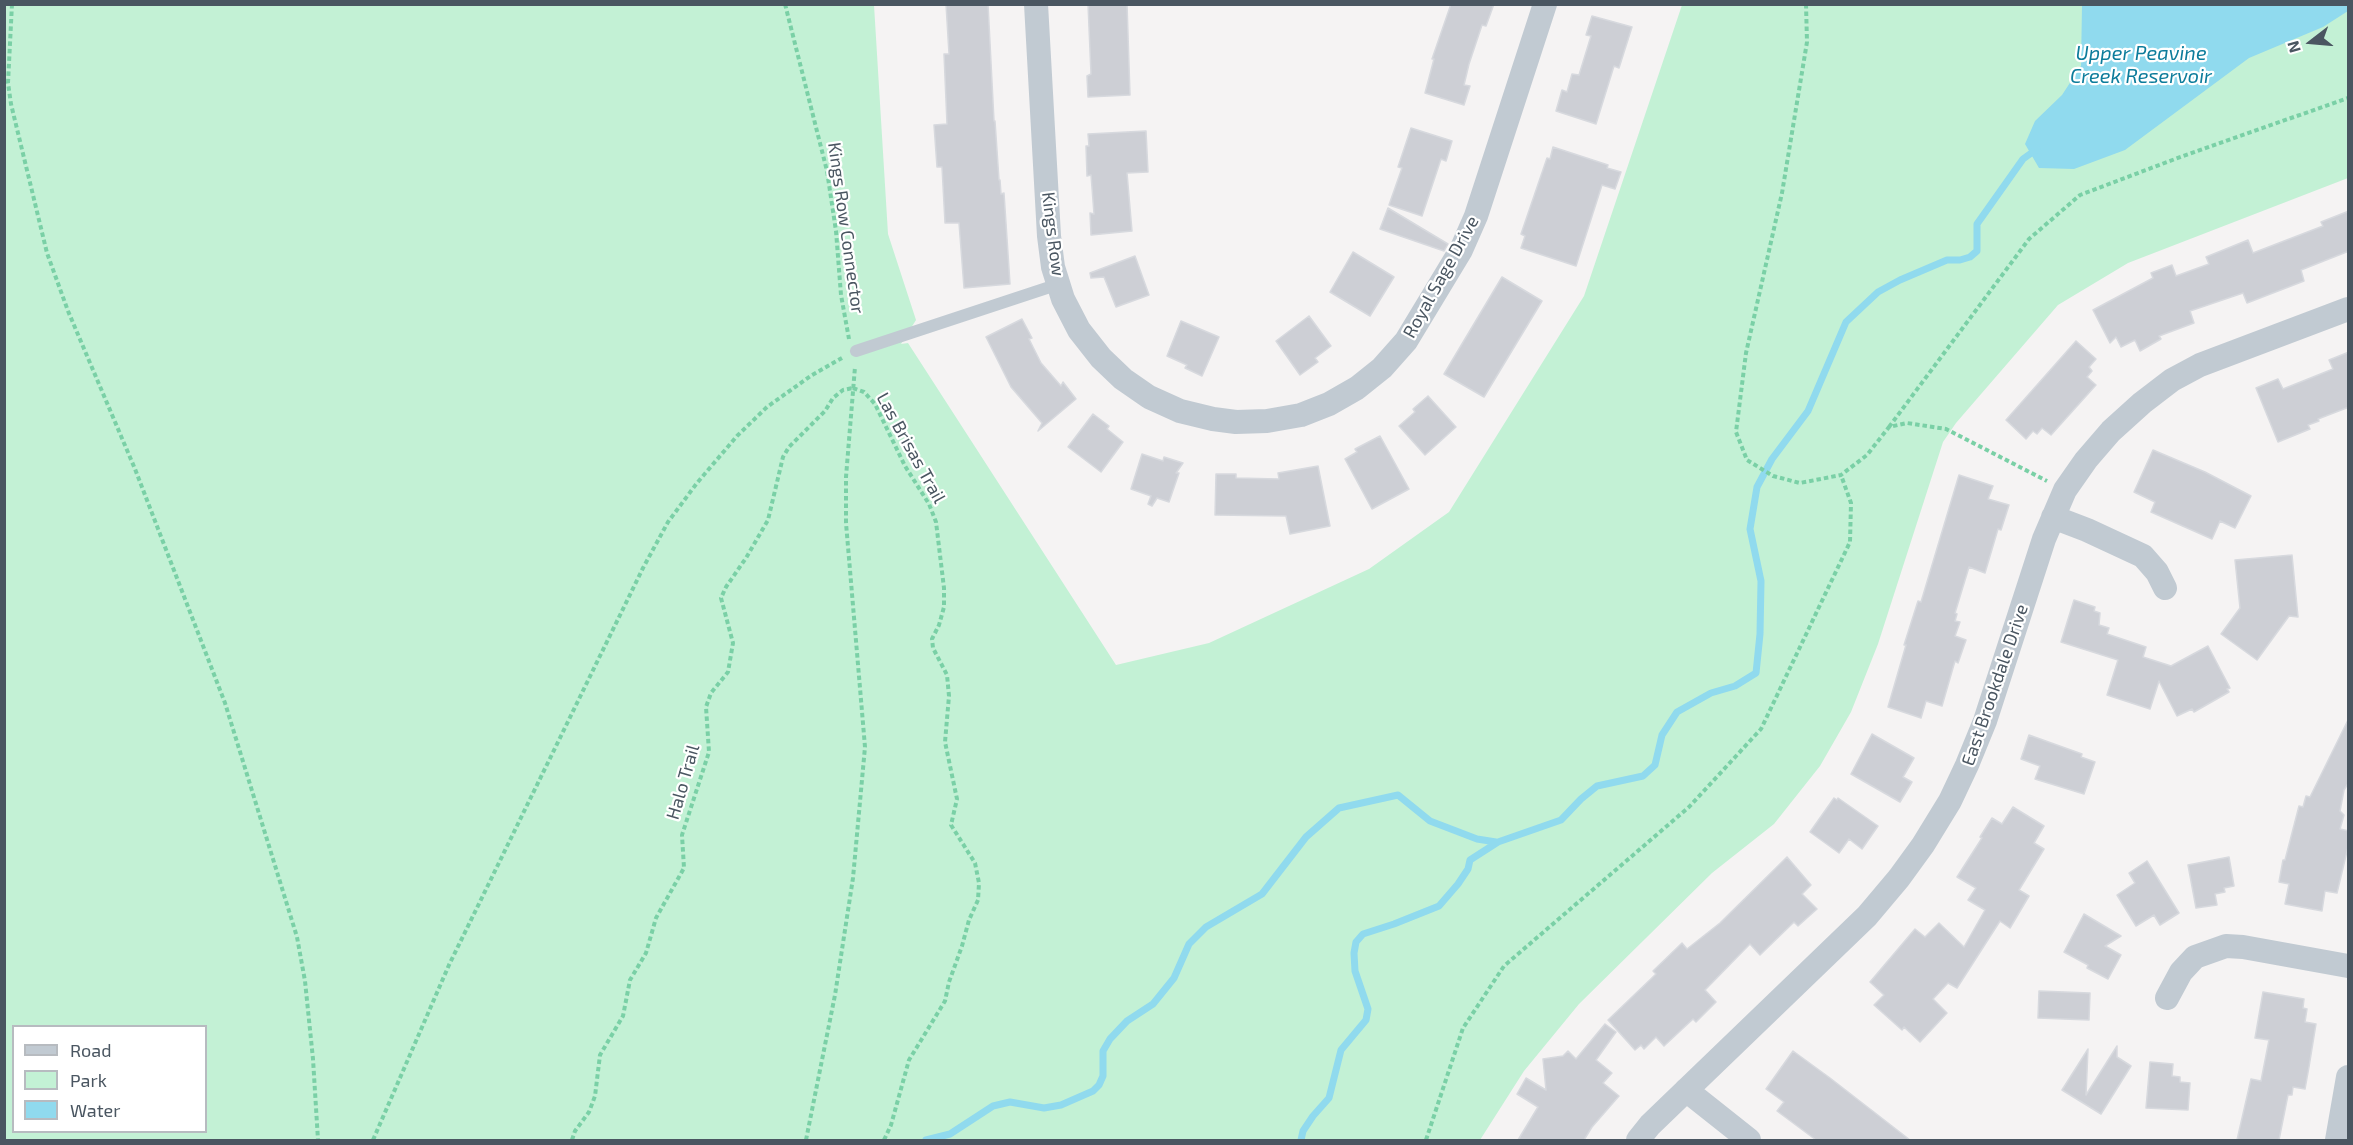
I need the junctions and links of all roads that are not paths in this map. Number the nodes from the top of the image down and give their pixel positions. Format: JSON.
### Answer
{"nodes":[{"id":1,"x":1036,"y":4,"type":"edge"},
{"id":2,"x":1545,"y":4,"type":"edge"},
{"id":3,"x":1059,"y":284,"type":"junction"},
{"id":4,"x":2349,"y":309,"type":"edge"},
{"id":5,"x":856,"y":351,"type":"road end"},
{"id":6,"x":1213,"y":419,"type":"joint"},
{"id":7,"x":2053,"y":517,"type":"junction"},
{"id":8,"x":2165,"y":588,"type":"dead end"},
{"id":9,"x":2349,"y":966,"type":"edge"},
{"id":10,"x":2166,"y":998,"type":"dead end"},
{"id":11,"x":2349,"y":1077,"type":"edge"},
{"id":12,"x":1686,"y":1090,"type":"junction"},
{"id":13,"x":1638,"y":1140,"type":"edge"},
{"id":14,"x":1749,"y":1140,"type":"edge"},
{"id":15,"x":2337,"y":1140,"type":"edge"}],
"edges":[{"from":1,"to":3,"type":"street","name":"Kings Row"},
{"from":2,"to":6,"type":"street","name":"Royal Sage Drive"},
{"from":3,"to":5,"type":"lane"},
{"from":3,"to":6,"type":"street","name":"Kings Row"},
{"from":4,"to":7,"type":"street","name":"East Brookdale Drive"},
{"from":7,"to":8,"type":"street"},
{"from":7,"to":12,"type":"street","name":"East Brookdale Drive"},
{"from":9,"to":10,"type":"street"},
{"from":11,"to":15,"type":"street"},
{"from":12,"to":13,"type":"street","name":"East Brookdale Drive"},
{"from":12,"to":14,"type":"street"}]}
